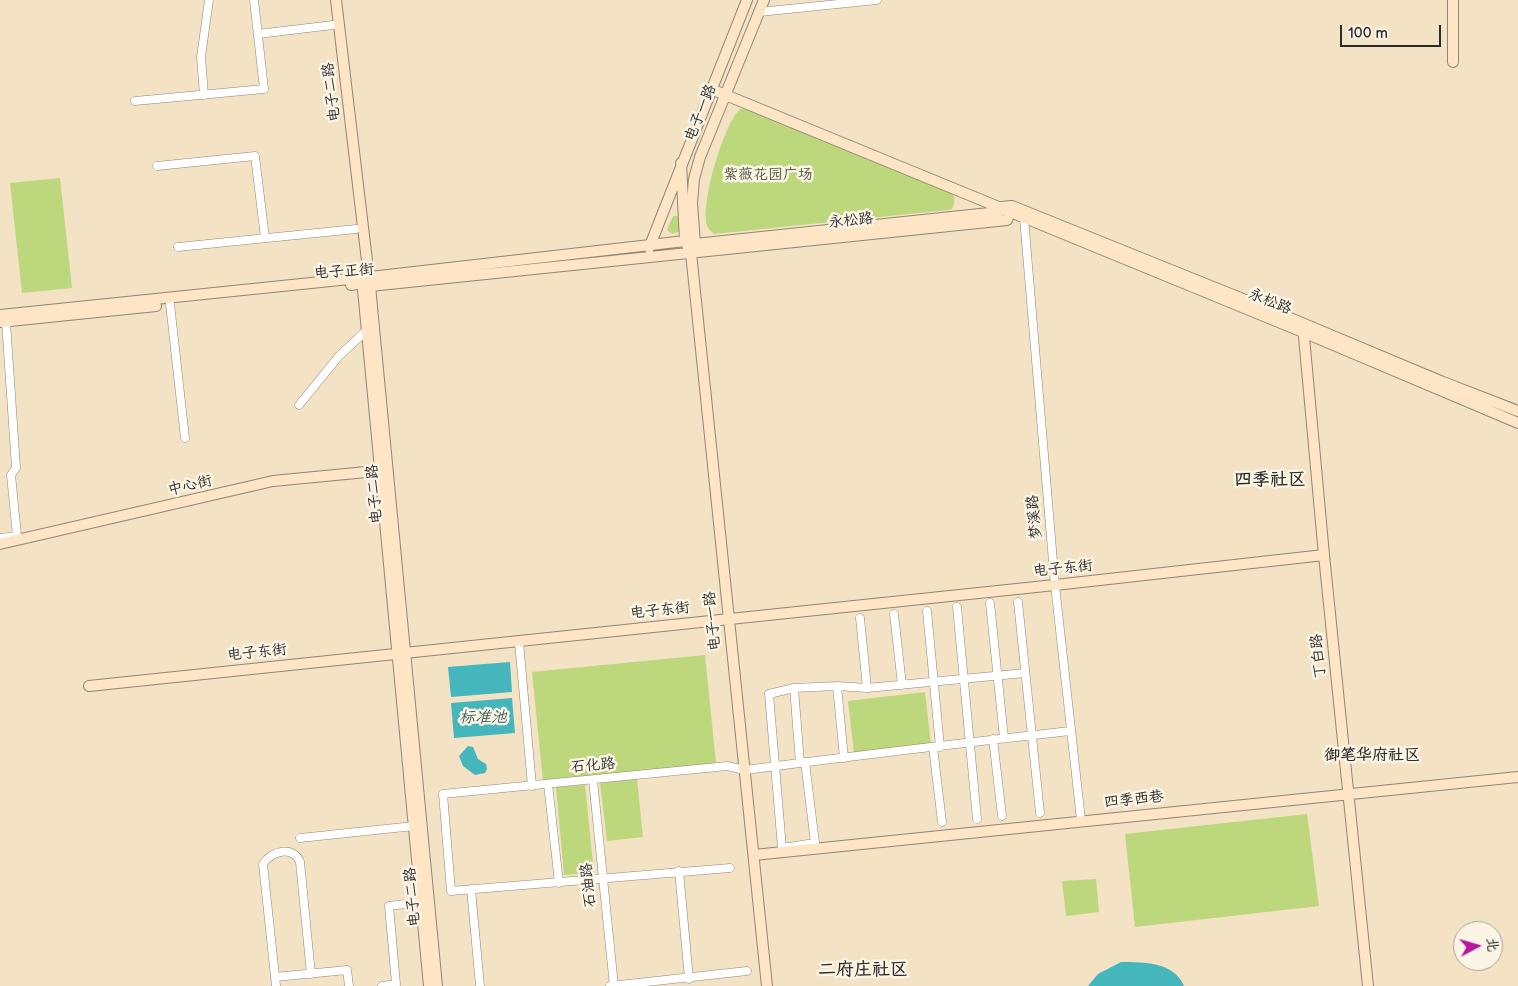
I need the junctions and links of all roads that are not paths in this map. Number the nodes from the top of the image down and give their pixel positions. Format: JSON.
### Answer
{"nodes":[{"id":1,"x":209,"y":0,"type":"edge"},
{"id":2,"x":254,"y":0,"type":"edge"},
{"id":3,"x":330,"y":0,"type":"edge"},
{"id":4,"x":336,"y":0,"type":"edge"},
{"id":5,"x":748,"y":0,"type":"edge"},
{"id":6,"x":764,"y":0,"type":"edge"},
{"id":7,"x":877,"y":0,"type":"edge"},
{"id":8,"x":1453,"y":0,"type":"edge"},
{"id":9,"x":759,"y":12,"type":"junction"},
{"id":10,"x":333,"y":25,"type":"junction"},
{"id":11,"x":258,"y":34,"type":"junction"},
{"id":12,"x":1453,"y":62,"type":"dead end"},
{"id":13,"x":711,"y":89,"type":"junction"},
{"id":14,"x":204,"y":95,"type":"junction"},
{"id":15,"x":725,"y":95,"type":"junction"},
{"id":16,"x":136,"y":101,"type":"dead end"},
{"id":17,"x":681,"y":164,"type":"junction"},
{"id":18,"x":157,"y":166,"type":"dead end"},
{"id":19,"x":1008,"y":209,"type":"junction"},
{"id":20,"x":1026,"y":215,"type":"junction"},
{"id":21,"x":356,"y":229,"type":"junction"},
{"id":22,"x":265,"y":238,"type":"junction"},
{"id":23,"x":650,"y":244,"type":"junction"},
{"id":24,"x":690,"y":246,"type":"junction"},
{"id":25,"x":178,"y":247,"type":"dead end"},
{"id":26,"x":646,"y":256,"type":"junction"},
{"id":27,"x":366,"y":281,"type":"junction"},
{"id":28,"x":170,"y":304,"type":"junction"},
{"id":29,"x":2,"y":320,"type":"edge"},
{"id":30,"x":1303,"y":327,"type":"junction"},
{"id":31,"x":367,"y":330,"type":"junction"},
{"id":32,"x":299,"y":405,"type":"dead end"},
{"id":33,"x":1518,"y":411,"type":"edge"},
{"id":34,"x":1518,"y":423,"type":"edge"},
{"id":35,"x":185,"y":438,"type":"dead end"},
{"id":36,"x":384,"y":471,"type":"junction"},
{"id":37,"x":0,"y":538,"type":"edge"},
{"id":38,"x":0,"y":544,"type":"edge"},
{"id":39,"x":1324,"y":556,"type":"junction"},
{"id":40,"x":1055,"y":586,"type":"junction"},
{"id":41,"x":1018,"y":602,"type":"dead end"},
{"id":42,"x":990,"y":604,"type":"dead end"},
{"id":43,"x":957,"y":607,"type":"dead end"},
{"id":44,"x":927,"y":611,"type":"dead end"},
{"id":45,"x":894,"y":614,"type":"dead end"},
{"id":46,"x":860,"y":618,"type":"dead end"},
{"id":47,"x":728,"y":619,"type":"junction"},
{"id":48,"x":519,"y":642,"type":"junction"},
{"id":49,"x":402,"y":652,"type":"junction"},
{"id":50,"x":1025,"y":673,"type":"junction"},
{"id":51,"x":997,"y":676,"type":"junction"},
{"id":52,"x":964,"y":679,"type":"junction"},
{"id":53,"x":933,"y":682,"type":"junction"},
{"id":54,"x":902,"y":685,"type":"junction"},
{"id":55,"x":89,"y":686,"type":"dead end"},
{"id":56,"x":837,"y":686,"type":"junction"},
{"id":57,"x":794,"y":688,"type":"junction"},
{"id":58,"x":867,"y":688,"type":"junction"},
{"id":59,"x":1070,"y":731,"type":"junction"},
{"id":60,"x":1032,"y":735,"type":"junction"},
{"id":61,"x":1004,"y":738,"type":"junction"},
{"id":62,"x":993,"y":739,"type":"junction"},
{"id":63,"x":970,"y":743,"type":"junction"},
{"id":64,"x":937,"y":747,"type":"junction"},
{"id":65,"x":844,"y":758,"type":"junction"},
{"id":66,"x":802,"y":763,"type":"junction"},
{"id":67,"x":776,"y":766,"type":"junction"},
{"id":68,"x":744,"y":770,"type":"junction"},
{"id":69,"x":1518,"y":777,"type":"edge"},
{"id":70,"x":593,"y":780,"type":"junction"},
{"id":71,"x":548,"y":784,"type":"junction"},
{"id":72,"x":532,"y":786,"type":"junction"},
{"id":73,"x":1348,"y":793,"type":"junction"},
{"id":74,"x":1040,"y":813,"type":"dead end"},
{"id":75,"x":1002,"y":816,"type":"dead end"},
{"id":76,"x":977,"y":819,"type":"dead end"},
{"id":77,"x":1081,"y":820,"type":"junction"},
{"id":78,"x":942,"y":822,"type":"dead end"},
{"id":79,"x":414,"y":826,"type":"junction"},
{"id":80,"x":300,"y":838,"type":"dead end"},
{"id":81,"x":754,"y":855,"type":"junction"},
{"id":82,"x":730,"y":868,"type":"dead end"},
{"id":83,"x":679,"y":872,"type":"junction"},
{"id":84,"x":602,"y":878,"type":"junction"},
{"id":85,"x":559,"y":883,"type":"junction"},
{"id":86,"x":471,"y":890,"type":"junction"},
{"id":87,"x":421,"y":902,"type":"junction"},
{"id":88,"x":747,"y":971,"type":"dead end"},
{"id":89,"x":311,"y":974,"type":"junction"},
{"id":90,"x":275,"y":977,"type":"junction"},
{"id":91,"x":688,"y":979,"type":"junction"},
{"id":92,"x":276,"y":986,"type":"edge"},
{"id":93,"x":349,"y":986,"type":"edge"},
{"id":94,"x":382,"y":986,"type":"edge"},
{"id":95,"x":429,"y":986,"type":"edge"},
{"id":96,"x":437,"y":986,"type":"edge"},
{"id":97,"x":480,"y":986,"type":"edge"},
{"id":98,"x":610,"y":986,"type":"edge"},
{"id":99,"x":614,"y":986,"type":"edge"},
{"id":100,"x":767,"y":986,"type":"edge"},
{"id":101,"x":1368,"y":986,"type":"edge"}],
"edges":[{"from":1,"to":14,"type":"street"},
{"from":2,"to":11,"type":"street"},
{"from":3,"to":10,"type":"street","name":"电子二路"},
{"from":4,"to":27,"type":"street","name":"电子二路"},
{"from":5,"to":13,"type":"street","name":"电子一路"},
{"from":6,"to":9,"type":"street","name":"电子一路"},
{"from":7,"to":9,"type":"street"},
{"from":8,"to":12,"type":"street"},
{"from":9,"to":15,"type":"street","name":"电子一路"},
{"from":10,"to":11,"type":"street"},
{"from":10,"to":21,"type":"street","name":"电子二路"},
{"from":11,"to":14,"type":"street"},
{"from":13,"to":15,"type":"street"},
{"from":13,"to":17,"type":"street","name":"电子一路"},
{"from":14,"to":16,"type":"street"},
{"from":15,"to":19,"type":"street"},
{"from":15,"to":24,"type":"street","name":"电子一路"},
{"from":17,"to":23,"type":"street","name":"电子一路"},
{"from":17,"to":24,"type":"street","name":"电子一路"},
{"from":18,"to":22,"type":"street"},
{"from":19,"to":20,"type":"street","name":"永松路"},
{"from":19,"to":24,"type":"street","name":"永松路"},
{"from":20,"to":30,"type":"street","name":"永松路"},
{"from":20,"to":40,"type":"street","name":"梦溪路"},
{"from":21,"to":22,"type":"street"},
{"from":21,"to":27,"type":"street","name":"电子二路"},
{"from":22,"to":25,"type":"street"},
{"from":23,"to":24,"type":"street","name":"电子正街"},
{"from":23,"to":26,"type":"street","name":"电子一路"},
{"from":23,"to":27,"type":"street","name":"电子正街"},
{"from":24,"to":26,"type":"street","name":"电子正街"},
{"from":24,"to":47,"type":"street","name":"电子一路"},
{"from":26,"to":27,"type":"street","name":"电子正街"},
{"from":27,"to":28,"type":"street","name":"电子正街"},
{"from":27,"to":29,"type":"street","name":"电子正街"},
{"from":27,"to":31,"type":"street","name":"电子二路"},
{"from":27,"to":36,"type":"street","name":"电子二路"},
{"from":28,"to":29,"type":"street","name":"电子正街"},
{"from":28,"to":35,"type":"street"},
{"from":29,"to":37,"type":"street"},
{"from":30,"to":33,"type":"street","name":"永松路"},
{"from":30,"to":34,"type":"street","name":"永松路"},
{"from":30,"to":39,"type":"street","name":"丁白路"},
{"from":31,"to":32,"type":"street"},
{"from":31,"to":36,"type":"street","name":"电子二路"},
{"from":36,"to":38,"type":"street","name":"中心街"},
{"from":36,"to":49,"type":"street","name":"电子二路"},
{"from":39,"to":40,"type":"street","name":"电子东街"},
{"from":39,"to":73,"type":"street","name":"丁白路"},
{"from":40,"to":47,"type":"street","name":"电子东街"},
{"from":40,"to":59,"type":"street","name":"梦溪路"},
{"from":41,"to":50,"type":"street"},
{"from":42,"to":51,"type":"street"},
{"from":43,"to":52,"type":"street"},
{"from":44,"to":53,"type":"street"},
{"from":45,"to":54,"type":"street"},
{"from":46,"to":58,"type":"street"},
{"from":47,"to":48,"type":"street","name":"电子东街"},
{"from":47,"to":68,"type":"street","name":"电子一路"},
{"from":48,"to":49,"type":"street","name":"电子东街"},
{"from":48,"to":72,"type":"street"},
{"from":49,"to":55,"type":"street","name":"电子东街"},
{"from":49,"to":79,"type":"street","name":"电子二路"},
{"from":49,"to":96,"type":"street","name":"电子二路"},
{"from":50,"to":51,"type":"street"},
{"from":50,"to":60,"type":"street"},
{"from":51,"to":52,"type":"street"},
{"from":51,"to":61,"type":"street"},
{"from":52,"to":53,"type":"street"},
{"from":52,"to":63,"type":"street"},
{"from":53,"to":54,"type":"street"},
{"from":53,"to":64,"type":"street"},
{"from":54,"to":58,"type":"street"},
{"from":56,"to":57,"type":"street"},
{"from":56,"to":58,"type":"street"},
{"from":56,"to":65,"type":"street"},
{"from":57,"to":66,"type":"street"},
{"from":57,"to":67,"type":"street"},
{"from":59,"to":60,"type":"street","name":"石化路"},
{"from":59,"to":77,"type":"street","name":"梦溪路"},
{"from":60,"to":61,"type":"street","name":"石化路"},
{"from":60,"to":74,"type":"street"},
{"from":61,"to":62,"type":"street","name":"石化路"},
{"from":62,"to":63,"type":"street","name":"石化路"},
{"from":62,"to":75,"type":"street"},
{"from":63,"to":64,"type":"street","name":"石化路"},
{"from":63,"to":76,"type":"street"},
{"from":64,"to":65,"type":"street","name":"石化路"},
{"from":64,"to":78,"type":"street"},
{"from":65,"to":66,"type":"street","name":"石化路"},
{"from":66,"to":67,"type":"street","name":"石化路"},
{"from":66,"to":67,"type":"street"},
{"from":67,"to":68,"type":"street","name":"石化路"},
{"from":68,"to":70,"type":"street","name":"石化路"},
{"from":68,"to":81,"type":"street","name":"电子一路"},
{"from":69,"to":73,"type":"street","name":"四季西巷"},
{"from":70,"to":71,"type":"street","name":"石化路"},
{"from":70,"to":84,"type":"street","name":"石油路"},
{"from":71,"to":72,"type":"street","name":"石化路"},
{"from":71,"to":85,"type":"street"},
{"from":72,"to":86,"type":"street","name":"石化路"},
{"from":73,"to":77,"type":"street","name":"四季西巷"},
{"from":73,"to":101,"type":"street","name":"丁白路"},
{"from":77,"to":81,"type":"street","name":"四季西巷"},
{"from":79,"to":80,"type":"street"},
{"from":79,"to":87,"type":"street","name":"电子二路"},
{"from":81,"to":100,"type":"street","name":"电子一路"},
{"from":82,"to":83,"type":"street"},
{"from":83,"to":84,"type":"street"},
{"from":83,"to":91,"type":"street"},
{"from":84,"to":85,"type":"street"},
{"from":84,"to":99,"type":"street","name":"石油路"},
{"from":85,"to":86,"type":"street"},
{"from":86,"to":97,"type":"street"},
{"from":87,"to":94,"type":"street"},
{"from":87,"to":95,"type":"street","name":"电子二路"},
{"from":88,"to":91,"type":"street"},
{"from":89,"to":90,"type":"street"},
{"from":89,"to":90,"type":"street"},
{"from":89,"to":93,"type":"street"},
{"from":90,"to":92,"type":"street"},
{"from":91,"to":99,"type":"street"},
{"from":98,"to":99,"type":"street"}]}
